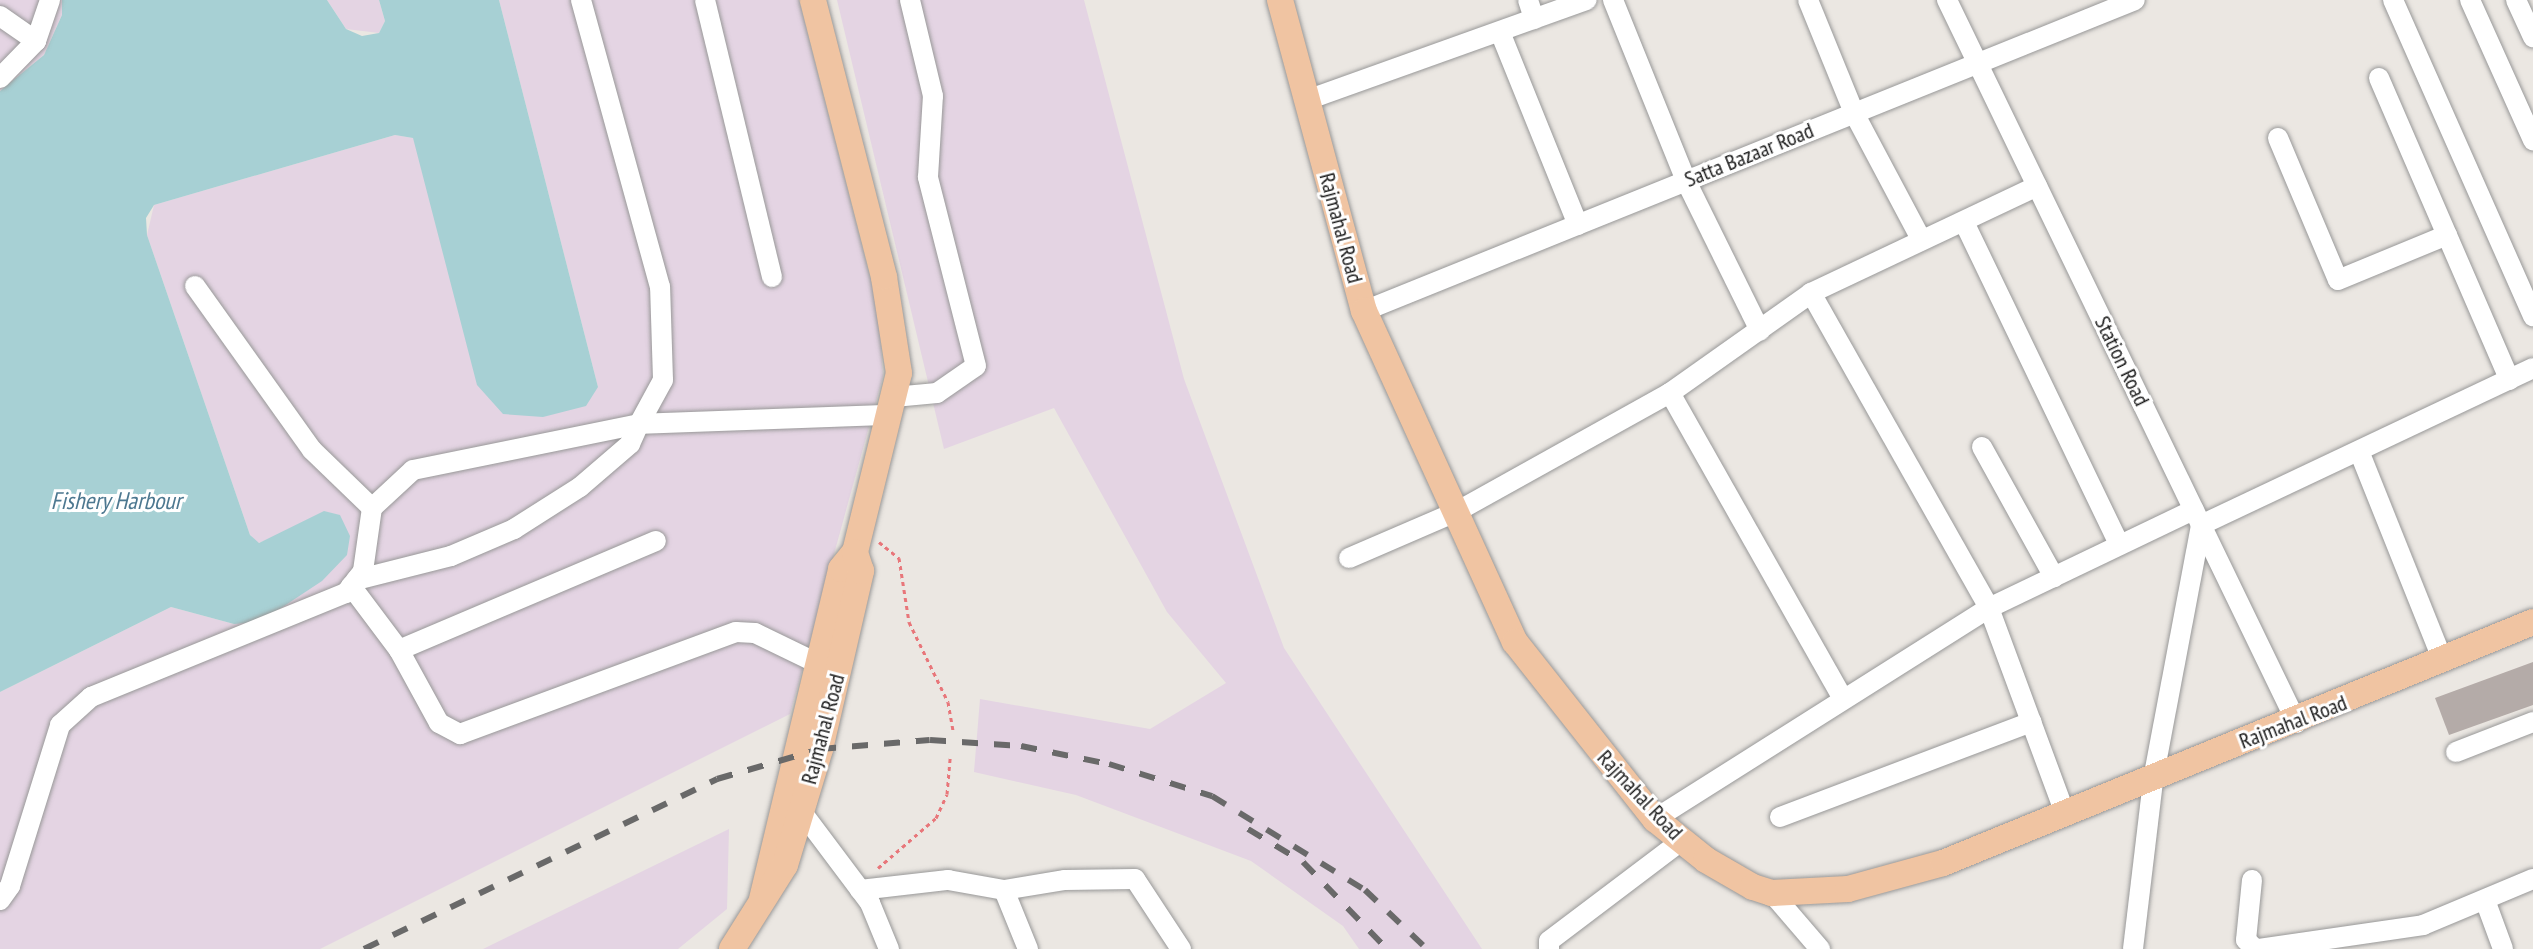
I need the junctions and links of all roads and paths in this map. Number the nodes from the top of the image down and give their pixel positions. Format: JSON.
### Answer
{"nodes":[{"id":1,"x":50,"y":0,"type":"edge"},
{"id":2,"x":581,"y":0,"type":"edge"},
{"id":3,"x":705,"y":0,"type":"edge"},
{"id":4,"x":813,"y":0,"type":"edge"},
{"id":5,"x":910,"y":0,"type":"edge"},
{"id":6,"x":1280,"y":0,"type":"edge"},
{"id":7,"x":1587,"y":0,"type":"edge"},
{"id":8,"x":1613,"y":0,"type":"edge"},
{"id":9,"x":1808,"y":0,"type":"edge"},
{"id":10,"x":1947,"y":0,"type":"edge"},
{"id":11,"x":2135,"y":0,"type":"edge"},
{"id":12,"x":2393,"y":0,"type":"edge"},
{"id":13,"x":2470,"y":0,"type":"edge"},
{"id":14,"x":2516,"y":0,"type":"edge"},
{"id":15,"x":1531,"y":10,"type":"edge"},
{"id":16,"x":0,"y":16,"type":"edge"},
{"id":17,"x":1500,"y":32,"type":"junction"},
{"id":18,"x":2533,"y":37,"type":"edge"},
{"id":19,"x":36,"y":41,"type":"junction"},
{"id":20,"x":1979,"y":64,"type":"junction"},
{"id":21,"x":0,"y":78,"type":"edge"},
{"id":22,"x":2379,"y":78,"type":"dead end"},
{"id":23,"x":1307,"y":100,"type":"junction"},
{"id":24,"x":1854,"y":113,"type":"junction"},
{"id":25,"x":2278,"y":138,"type":"dead end"},
{"id":26,"x":2533,"y":140,"type":"edge"},
{"id":27,"x":1686,"y":181,"type":"junction"},
{"id":28,"x":2037,"y":186,"type":"junction"},
{"id":29,"x":1964,"y":222,"type":"junction"},
{"id":30,"x":1578,"y":225,"type":"junction"},
{"id":31,"x":2447,"y":235,"type":"junction"},
{"id":32,"x":1921,"y":239,"type":"junction"},
{"id":33,"x":772,"y":277,"type":"dead end"},
{"id":34,"x":195,"y":286,"type":"dead end"},
{"id":35,"x":1811,"y":293,"type":"junction"},
{"id":36,"x":1364,"y":311,"type":"junction"},
{"id":37,"x":2533,"y":316,"type":"edge"},
{"id":38,"x":1760,"y":331,"type":"junction"},
{"id":39,"x":2533,"y":368,"type":"edge"},
{"id":40,"x":2510,"y":380,"type":"junction"},
{"id":41,"x":1670,"y":393,"type":"junction"},
{"id":42,"x":891,"y":406,"type":"junction"},
{"id":43,"x":639,"y":424,"type":"junction"},
{"id":44,"x":1982,"y":447,"type":"dead end"},
{"id":45,"x":2359,"y":451,"type":"junction"},
{"id":46,"x":1456,"y":512,"type":"junction"},
{"id":47,"x":371,"y":515,"type":"junction"},
{"id":48,"x":2198,"y":518,"type":"junction"},
{"id":49,"x":656,"y":541,"type":"dead end"},
{"id":50,"x":858,"y":543,"type":"junction"},
{"id":51,"x":2119,"y":544,"type":"junction"},
{"id":52,"x":1349,"y":558,"type":"dead end"},
{"id":53,"x":2054,"y":577,"type":"junction"},
{"id":54,"x":354,"y":583,"type":"junction"},
{"id":55,"x":1989,"y":608,"type":"junction"},
{"id":56,"x":2533,"y":622,"type":"edge"},
{"id":57,"x":399,"y":650,"type":"junction"},
{"id":58,"x":2442,"y":659,"type":"junction"},
{"id":59,"x":819,"y":664,"type":"junction"},
{"id":60,"x":1842,"y":697,"type":"junction"},
{"id":61,"x":2032,"y":722,"type":"junction"},
{"id":62,"x":2533,"y":722,"type":"edge"},
{"id":63,"x":2297,"y":723,"type":"junction"},
{"id":64,"x":953,"y":731,"type":"dead end"},
{"id":65,"x":2456,"y":752,"type":"dead end"},
{"id":66,"x":950,"y":758,"type":"dead end"},
{"id":67,"x":2154,"y":774,"type":"junction"},
{"id":68,"x":801,"y":811,"type":"junction"},
{"id":69,"x":2065,"y":813,"type":"junction"},
{"id":70,"x":1780,"y":817,"type":"dead end"},
{"id":71,"x":1655,"y":819,"type":"junction"},
{"id":72,"x":1681,"y":841,"type":"junction"},
{"id":73,"x":2533,"y":879,"type":"edge"},
{"id":74,"x":2252,"y":880,"type":"dead end"},
{"id":75,"x":866,"y":890,"type":"junction"},
{"id":76,"x":1004,"y":890,"type":"junction"},
{"id":77,"x":1772,"y":893,"type":"junction"},
{"id":78,"x":762,"y":899,"type":"junction"},
{"id":79,"x":0,"y":900,"type":"edge"},
{"id":80,"x":2485,"y":900,"type":"junction"},
{"id":81,"x":732,"y":949,"type":"edge"},
{"id":82,"x":889,"y":949,"type":"edge"},
{"id":83,"x":1028,"y":949,"type":"edge"},
{"id":84,"x":1181,"y":949,"type":"edge"},
{"id":85,"x":1549,"y":949,"type":"edge"},
{"id":86,"x":1820,"y":949,"type":"edge"},
{"id":87,"x":2133,"y":949,"type":"edge"},
{"id":88,"x":2257,"y":949,"type":"edge"},
{"id":89,"x":2503,"y":949,"type":"edge"}],
"edges":[{"from":1,"to":19,"type":"street"},
{"from":2,"to":43,"type":"street"},
{"from":3,"to":33,"type":"street"},
{"from":4,"to":42,"type":"main road","name":"Rajmahal Road"},
{"from":5,"to":42,"type":"street"},
{"from":6,"to":23,"type":"main road","name":"Rajmahal Road"},
{"from":7,"to":15,"type":"street"},
{"from":8,"to":27,"type":"street"},
{"from":9,"to":24,"type":"street"},
{"from":10,"to":20,"type":"street","name":"Station Road"},
{"from":11,"to":20,"type":"street","name":"Satta Bazaar Road"},
{"from":12,"to":37,"type":"street"},
{"from":13,"to":26,"type":"street"},
{"from":14,"to":18,"type":"street"},
{"from":15,"to":17,"type":"street"},
{"from":16,"to":19,"type":"street"},
{"from":17,"to":23,"type":"street"},
{"from":17,"to":30,"type":"street"},
{"from":19,"to":21,"type":"street"},
{"from":20,"to":24,"type":"street","name":"Satta Bazaar Road"},
{"from":20,"to":28,"type":"street","name":"Station Road"},
{"from":22,"to":31,"type":"street"},
{"from":23,"to":36,"type":"main road","name":"Rajmahal Road"},
{"from":24,"to":27,"type":"street","name":"Satta Bazaar Road"},
{"from":24,"to":32,"type":"street"},
{"from":25,"to":31,"type":"street"},
{"from":27,"to":30,"type":"street","name":"Satta Bazaar Road"},
{"from":27,"to":38,"type":"street"},
{"from":28,"to":29,"type":"street"},
{"from":28,"to":48,"type":"street","name":"Station Road"},
{"from":29,"to":32,"type":"street"},
{"from":29,"to":51,"type":"street"},
{"from":30,"to":36,"type":"street","name":"Satta Bazaar Road"},
{"from":31,"to":40,"type":"street"},
{"from":32,"to":35,"type":"street"},
{"from":34,"to":47,"type":"street"},
{"from":35,"to":38,"type":"street"},
{"from":35,"to":55,"type":"street"},
{"from":36,"to":46,"type":"main road","name":"Rajmahal Road"},
{"from":38,"to":41,"type":"street"},
{"from":39,"to":40,"type":"street"},
{"from":40,"to":45,"type":"street"},
{"from":41,"to":46,"type":"street"},
{"from":41,"to":60,"type":"street"},
{"from":42,"to":43,"type":"street"},
{"from":42,"to":50,"type":"main road","name":"Rajmahal Road"},
{"from":43,"to":47,"type":"street"},
{"from":43,"to":54,"type":"street"},
{"from":44,"to":53,"type":"street"},
{"from":45,"to":48,"type":"street"},
{"from":45,"to":58,"type":"street"},
{"from":46,"to":52,"type":"street"},
{"from":46,"to":71,"type":"main road","name":"Rajmahal Road"},
{"from":47,"to":54,"type":"street"},
{"from":48,"to":51,"type":"street"},
{"from":48,"to":63,"type":"street","name":"Station Road"},
{"from":48,"to":67,"type":"street"},
{"from":49,"to":57,"type":"street"},
{"from":50,"to":59,"type":"main road","name":"Rajmahal Road"},
{"from":50,"to":64,"type":"path"},
{"from":50,"to":68,"type":"main road","name":"Rajmahal Road"},
{"from":51,"to":53,"type":"street"},
{"from":53,"to":55,"type":"street"},
{"from":54,"to":57,"type":"street"},
{"from":54,"to":79,"type":"street"},
{"from":55,"to":60,"type":"street"},
{"from":55,"to":61,"type":"street"},
{"from":56,"to":58,"type":"main road","name":"Rajmahal Road"},
{"from":57,"to":59,"type":"street"},
{"from":58,"to":63,"type":"main road","name":"Rajmahal Road"},
{"from":59,"to":78,"type":"main road","name":"Rajmahal Road"},
{"from":60,"to":71,"type":"street"},
{"from":61,"to":69,"type":"street"},
{"from":61,"to":70,"type":"street"},
{"from":62,"to":65,"type":"street"},
{"from":63,"to":67,"type":"main road","name":"Rajmahal Road"},
{"from":66,"to":75,"type":"path"},
{"from":67,"to":69,"type":"main road","name":"Rajmahal Road"},
{"from":67,"to":87,"type":"street"},
{"from":68,"to":75,"type":"street"},
{"from":68,"to":78,"type":"main road","name":"Rajmahal Road"},
{"from":69,"to":77,"type":"main road","name":"Rajmahal Road"},
{"from":71,"to":72,"type":"main road","name":"Rajmahal Road"},
{"from":72,"to":77,"type":"main road","name":"Rajmahal Road"},
{"from":72,"to":85,"type":"street"},
{"from":73,"to":80,"type":"street"},
{"from":74,"to":88,"type":"street"},
{"from":75,"to":76,"type":"street"},
{"from":75,"to":82,"type":"street"},
{"from":76,"to":83,"type":"street"},
{"from":76,"to":84,"type":"street"},
{"from":77,"to":86,"type":"street"},
{"from":78,"to":81,"type":"main road","name":"Rajmahal Road"},
{"from":80,"to":88,"type":"street"},
{"from":80,"to":89,"type":"street"}]}
